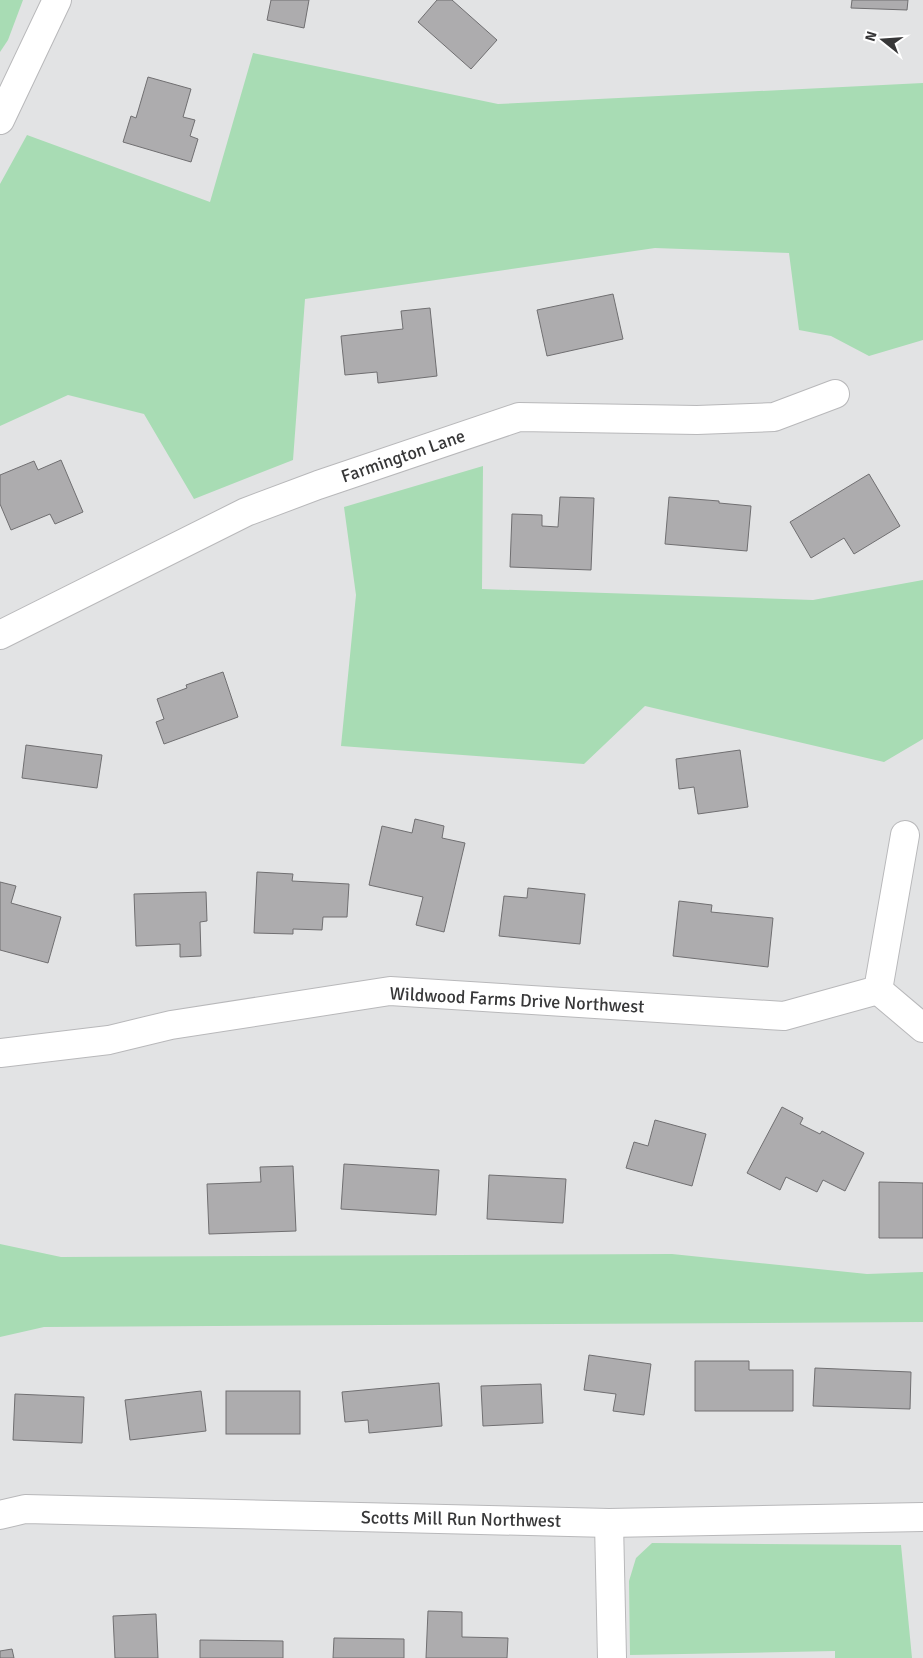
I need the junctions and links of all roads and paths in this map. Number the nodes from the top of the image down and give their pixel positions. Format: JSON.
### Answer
{"nodes":[{"id":1,"x":57,"y":0,"type":"edge"},
{"id":2,"x":0,"y":120,"type":"edge"},
{"id":3,"x":835,"y":394,"type":"dead end"},
{"id":4,"x":0,"y":635,"type":"edge"},
{"id":5,"x":905,"y":835,"type":"dead end"},
{"id":6,"x":878,"y":990,"type":"junction"},
{"id":7,"x":923,"y":1028,"type":"edge"},
{"id":8,"x":0,"y":1053,"type":"edge"},
{"id":9,"x":0,"y":1515,"type":"edge"},
{"id":10,"x":923,"y":1517,"type":"edge"},
{"id":11,"x":609,"y":1523,"type":"junction"},
{"id":12,"x":612,"y":1658,"type":"edge"}],
"edges":[{"from":1,"to":2,"type":"street"},
{"from":3,"to":4,"type":"street","name":"Farmington Lane"},
{"from":5,"to":6,"type":"street"},
{"from":6,"to":7,"type":"street"},
{"from":6,"to":8,"type":"street","name":"Wildwood Farms Drive Northwest"},
{"from":9,"to":11,"type":"street","name":"Scotts Mill Run Northwest"},
{"from":10,"to":11,"type":"street","name":"Scotts Mill Run Northwest"},
{"from":11,"to":12,"type":"street"}]}
